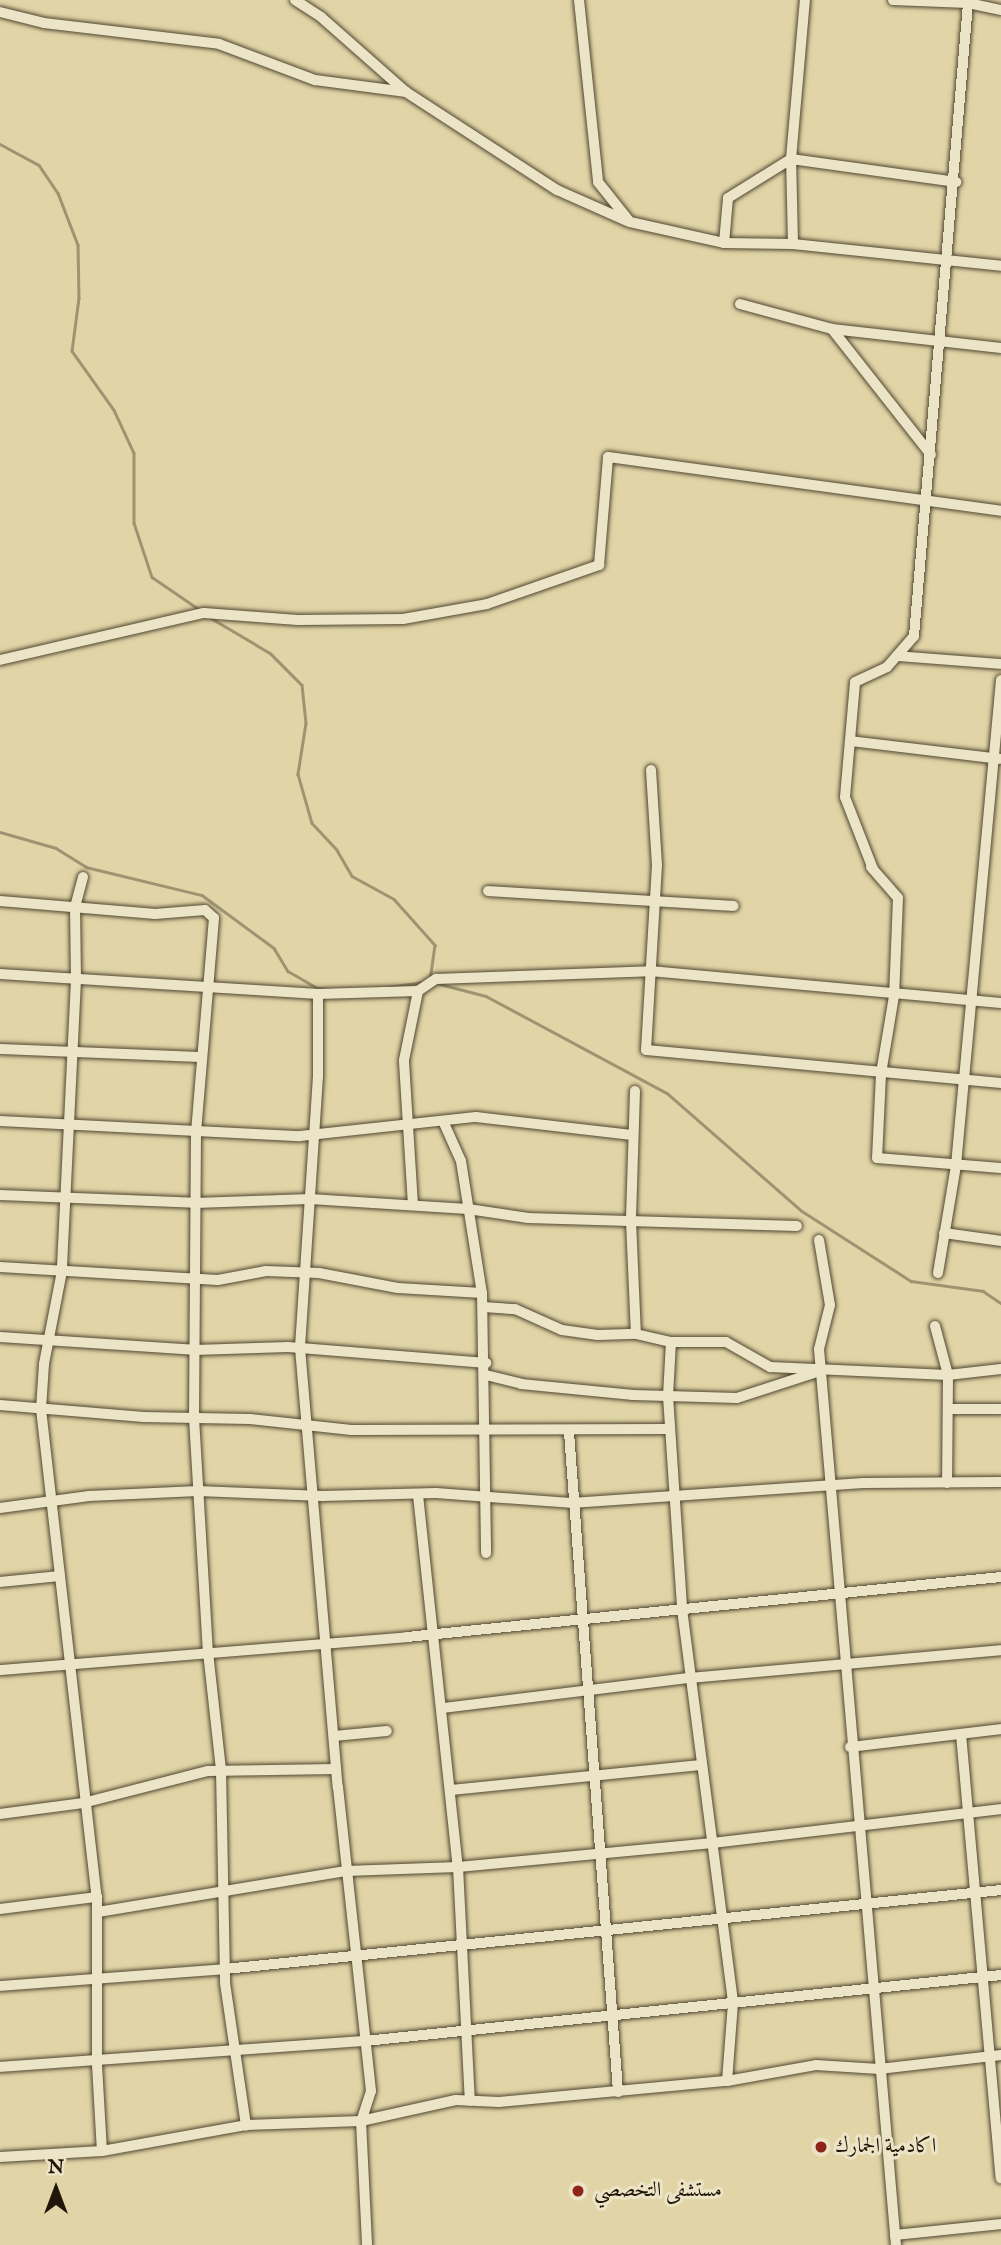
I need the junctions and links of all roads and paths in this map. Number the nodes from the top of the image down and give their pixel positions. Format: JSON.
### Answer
{"nodes":[{"id":1,"x":295,"y":0,"type":"edge"},
{"id":2,"x":579,"y":0,"type":"edge"},
{"id":3,"x":805,"y":0,"type":"edge"},
{"id":4,"x":892,"y":0,"type":"edge"},
{"id":5,"x":968,"y":3,"type":"junction"},
{"id":6,"x":1001,"y":10,"type":"edge"},
{"id":7,"x":0,"y":12,"type":"edge"},
{"id":8,"x":406,"y":92,"type":"junction"},
{"id":9,"x":791,"y":159,"type":"junction"},
{"id":10,"x":956,"y":182,"type":"junction"},
{"id":11,"x":630,"y":222,"type":"junction"},
{"id":12,"x":724,"y":243,"type":"junction"},
{"id":13,"x":793,"y":244,"type":"junction"},
{"id":14,"x":945,"y":264,"type":"junction"},
{"id":15,"x":1001,"y":267,"type":"edge"},
{"id":16,"x":740,"y":304,"type":"dead end"},
{"id":17,"x":832,"y":329,"type":"junction"},
{"id":18,"x":940,"y":342,"type":"junction"},
{"id":19,"x":1001,"y":348,"type":"edge"},
{"id":20,"x":931,"y":455,"type":"junction"},
{"id":21,"x":929,"y":503,"type":"junction"},
{"id":22,"x":1001,"y":511,"type":"edge"},
{"id":23,"x":897,"y":656,"type":"junction"},
{"id":24,"x":0,"y":660,"type":"edge"},
{"id":25,"x":1001,"y":664,"type":"edge"},
{"id":26,"x":1001,"y":680,"type":"edge"},
{"id":27,"x":850,"y":741,"type":"junction"},
{"id":28,"x":998,"y":759,"type":"edge"},
{"id":29,"x":651,"y":770,"type":"dead end"},
{"id":30,"x":83,"y":877,"type":"dead end"},
{"id":31,"x":488,"y":891,"type":"dead end"},
{"id":32,"x":653,"y":900,"type":"junction"},
{"id":33,"x":0,"y":901,"type":"edge"},
{"id":34,"x":734,"y":906,"type":"dead end"},
{"id":35,"x":75,"y":908,"type":"junction"},
{"id":36,"x":650,"y":971,"type":"junction"},
{"id":37,"x":0,"y":974,"type":"edge"},
{"id":38,"x":76,"y":980,"type":"junction"},
{"id":39,"x":211,"y":988,"type":"junction"},
{"id":40,"x":418,"y":991,"type":"junction"},
{"id":41,"x":318,"y":994,"type":"junction"},
{"id":42,"x":894,"y":996,"type":"junction"},
{"id":43,"x":972,"y":1001,"type":"junction"},
{"id":44,"x":1001,"y":1003,"type":"edge"},
{"id":45,"x":0,"y":1049,"type":"edge"},
{"id":46,"x":69,"y":1055,"type":"junction"},
{"id":47,"x":201,"y":1057,"type":"junction"},
{"id":48,"x":881,"y":1074,"type":"junction"},
{"id":49,"x":964,"y":1079,"type":"junction"},
{"id":50,"x":1001,"y":1083,"type":"edge"},
{"id":51,"x":635,"y":1091,"type":"dead end"},
{"id":52,"x":0,"y":1121,"type":"edge"},
{"id":53,"x":443,"y":1121,"type":"junction"},
{"id":54,"x":408,"y":1126,"type":"junction"},
{"id":55,"x":68,"y":1128,"type":"junction"},
{"id":56,"x":196,"y":1131,"type":"junction"},
{"id":57,"x":632,"y":1135,"type":"junction"},
{"id":58,"x":314,"y":1136,"type":"junction"},
{"id":59,"x":956,"y":1165,"type":"junction"},
{"id":60,"x":1001,"y":1168,"type":"edge"},
{"id":61,"x":0,"y":1195,"type":"edge"},
{"id":62,"x":64,"y":1197,"type":"junction"},
{"id":63,"x":310,"y":1199,"type":"junction"},
{"id":64,"x":195,"y":1203,"type":"junction"},
{"id":65,"x":412,"y":1205,"type":"junction"},
{"id":66,"x":468,"y":1209,"type":"junction"},
{"id":67,"x":631,"y":1221,"type":"junction"},
{"id":68,"x":797,"y":1226,"type":"dead end"},
{"id":69,"x":944,"y":1233,"type":"junction"},
{"id":70,"x":819,"y":1240,"type":"dead end"},
{"id":71,"x":1001,"y":1241,"type":"edge"},
{"id":72,"x":0,"y":1267,"type":"edge"},
{"id":73,"x":62,"y":1270,"type":"junction"},
{"id":74,"x":307,"y":1272,"type":"junction"},
{"id":75,"x":938,"y":1273,"type":"dead end"},
{"id":76,"x":194,"y":1278,"type":"junction"},
{"id":77,"x":482,"y":1293,"type":"junction"},
{"id":78,"x":483,"y":1307,"type":"junction"},
{"id":79,"x":936,"y":1326,"type":"dead end"},
{"id":80,"x":636,"y":1334,"type":"junction"},
{"id":81,"x":0,"y":1337,"type":"edge"},
{"id":82,"x":48,"y":1342,"type":"junction"},
{"id":83,"x":671,"y":1342,"type":"junction"},
{"id":84,"x":300,"y":1348,"type":"junction"},
{"id":85,"x":194,"y":1350,"type":"junction"},
{"id":86,"x":486,"y":1363,"type":"junction"},
{"id":87,"x":1001,"y":1369,"type":"edge"},
{"id":88,"x":822,"y":1370,"type":"junction"},
{"id":89,"x":486,"y":1375,"type":"junction"},
{"id":90,"x":948,"y":1375,"type":"junction"},
{"id":91,"x":668,"y":1396,"type":"junction"},
{"id":92,"x":0,"y":1405,"type":"edge"},
{"id":93,"x":41,"y":1409,"type":"junction"},
{"id":94,"x":948,"y":1409,"type":"junction"},
{"id":95,"x":1001,"y":1409,"type":"edge"},
{"id":96,"x":194,"y":1418,"type":"junction"},
{"id":97,"x":306,"y":1426,"type":"junction"},
{"id":98,"x":670,"y":1429,"type":"junction"},
{"id":99,"x":486,"y":1432,"type":"junction"},
{"id":100,"x":569,"y":1432,"type":"junction"},
{"id":101,"x":1001,"y":1482,"type":"edge"},
{"id":102,"x":947,"y":1483,"type":"junction"},
{"id":103,"x":832,"y":1487,"type":"junction"},
{"id":104,"x":198,"y":1491,"type":"junction"},
{"id":105,"x":674,"y":1492,"type":"junction"},
{"id":106,"x":418,"y":1495,"type":"junction"},
{"id":107,"x":314,"y":1496,"type":"junction"},
{"id":108,"x":487,"y":1497,"type":"junction"},
{"id":109,"x":52,"y":1500,"type":"junction"},
{"id":110,"x":571,"y":1503,"type":"junction"},
{"id":111,"x":0,"y":1508,"type":"edge"},
{"id":112,"x":486,"y":1553,"type":"dead end"},
{"id":113,"x":60,"y":1576,"type":"junction"},
{"id":114,"x":1001,"y":1577,"type":"edge"},
{"id":115,"x":0,"y":1583,"type":"edge"},
{"id":116,"x":840,"y":1592,"type":"junction"},
{"id":117,"x":682,"y":1609,"type":"junction"},
{"id":118,"x":583,"y":1619,"type":"junction"},
{"id":119,"x":435,"y":1634,"type":"junction"},
{"id":120,"x":326,"y":1642,"type":"junction"},
{"id":121,"x":1001,"y":1650,"type":"edge"},
{"id":122,"x":208,"y":1652,"type":"junction"},
{"id":123,"x":69,"y":1664,"type":"junction"},
{"id":124,"x":845,"y":1664,"type":"junction"},
{"id":125,"x":0,"y":1670,"type":"edge"},
{"id":126,"x":689,"y":1678,"type":"junction"},
{"id":127,"x":586,"y":1694,"type":"junction"},
{"id":128,"x":443,"y":1708,"type":"junction"},
{"id":129,"x":1001,"y":1730,"type":"edge"},
{"id":130,"x":387,"y":1731,"type":"dead end"},
{"id":131,"x":961,"y":1734,"type":"junction"},
{"id":132,"x":334,"y":1736,"type":"junction"},
{"id":133,"x":850,"y":1747,"type":"junction"},
{"id":134,"x":701,"y":1765,"type":"junction"},
{"id":135,"x":221,"y":1769,"type":"junction"},
{"id":136,"x":337,"y":1769,"type":"junction"},
{"id":137,"x":592,"y":1777,"type":"junction"},
{"id":138,"x":451,"y":1790,"type":"junction"},
{"id":139,"x":83,"y":1803,"type":"junction"},
{"id":140,"x":1001,"y":1809,"type":"edge"},
{"id":141,"x":968,"y":1812,"type":"junction"},
{"id":142,"x":0,"y":1814,"type":"edge"},
{"id":143,"x":858,"y":1827,"type":"junction"},
{"id":144,"x":713,"y":1843,"type":"junction"},
{"id":145,"x":598,"y":1854,"type":"junction"},
{"id":146,"x":458,"y":1867,"type":"junction"},
{"id":147,"x":346,"y":1871,"type":"junction"},
{"id":148,"x":1001,"y":1890,"type":"edge"},
{"id":149,"x":227,"y":1892,"type":"junction"},
{"id":150,"x":975,"y":1892,"type":"junction"},
{"id":151,"x":97,"y":1897,"type":"junction"},
{"id":152,"x":865,"y":1900,"type":"junction"},
{"id":153,"x":0,"y":1909,"type":"edge"},
{"id":154,"x":97,"y":1912,"type":"junction"},
{"id":155,"x":721,"y":1920,"type":"junction"},
{"id":156,"x":604,"y":1930,"type":"junction"},
{"id":157,"x":462,"y":1945,"type":"junction"},
{"id":158,"x":354,"y":1956,"type":"junction"},
{"id":159,"x":225,"y":1969,"type":"junction"},
{"id":160,"x":1001,"y":1975,"type":"edge"},
{"id":161,"x":984,"y":1977,"type":"junction"},
{"id":162,"x":97,"y":1979,"type":"junction"},
{"id":163,"x":0,"y":1986,"type":"edge"},
{"id":164,"x":872,"y":1990,"type":"junction"},
{"id":165,"x":733,"y":2003,"type":"junction"},
{"id":166,"x":611,"y":2015,"type":"junction"},
{"id":167,"x":466,"y":2028,"type":"junction"},
{"id":168,"x":365,"y":2041,"type":"junction"},
{"id":169,"x":235,"y":2053,"type":"junction"},
{"id":170,"x":996,"y":2055,"type":"edge"},
{"id":171,"x":97,"y":2059,"type":"junction"},
{"id":172,"x":0,"y":2067,"type":"edge"},
{"id":173,"x":879,"y":2069,"type":"junction"},
{"id":174,"x":727,"y":2081,"type":"junction"},
{"id":175,"x":618,"y":2092,"type":"junction"},
{"id":176,"x":470,"y":2101,"type":"junction"},
{"id":177,"x":361,"y":2121,"type":"junction"},
{"id":178,"x":246,"y":2125,"type":"junction"},
{"id":179,"x":1000,"y":2144,"type":"edge"},
{"id":180,"x":102,"y":2151,"type":"junction"},
{"id":181,"x":0,"y":2157,"type":"edge"},
{"id":182,"x":1001,"y":2178,"type":"edge"},
{"id":183,"x":1001,"y":2224,"type":"edge"},
{"id":184,"x":895,"y":2240,"type":"edge"},
{"id":185,"x":366,"y":2245,"type":"edge"}],
"edges":[{"from":1,"to":8,"type":"street"},
{"from":2,"to":11,"type":"street"},
{"from":3,"to":9,"type":"street"},
{"from":4,"to":5,"type":"street"},
{"from":5,"to":6,"type":"street"},
{"from":5,"to":10,"type":"street"},
{"from":7,"to":8,"type":"street"},
{"from":8,"to":11,"type":"street"},
{"from":9,"to":10,"type":"street"},
{"from":9,"to":12,"type":"street"},
{"from":9,"to":13,"type":"street"},
{"from":10,"to":14,"type":"street"},
{"from":11,"to":12,"type":"street"},
{"from":12,"to":13,"type":"street"},
{"from":13,"to":14,"type":"street"},
{"from":14,"to":15,"type":"street"},
{"from":14,"to":18,"type":"street"},
{"from":16,"to":17,"type":"street"},
{"from":17,"to":18,"type":"street"},
{"from":17,"to":20,"type":"street"},
{"from":18,"to":19,"type":"street"},
{"from":18,"to":20,"type":"street"},
{"from":20,"to":21,"type":"street"},
{"from":21,"to":22,"type":"street"},
{"from":21,"to":23,"type":"street"},
{"from":21,"to":24,"type":"street"},
{"from":23,"to":25,"type":"street"},
{"from":23,"to":27,"type":"street"},
{"from":26,"to":28,"type":"street"},
{"from":27,"to":28,"type":"street"},
{"from":27,"to":42,"type":"street"},
{"from":28,"to":43,"type":"street"},
{"from":29,"to":32,"type":"street"},
{"from":30,"to":35,"type":"street"},
{"from":31,"to":32,"type":"street"},
{"from":32,"to":34,"type":"street"},
{"from":32,"to":36,"type":"street"},
{"from":33,"to":35,"type":"street"},
{"from":35,"to":38,"type":"street"},
{"from":35,"to":39,"type":"street"},
{"from":36,"to":40,"type":"street"},
{"from":36,"to":42,"type":"street"},
{"from":36,"to":48,"type":"street"},
{"from":37,"to":38,"type":"street"},
{"from":38,"to":39,"type":"street"},
{"from":38,"to":46,"type":"street"},
{"from":39,"to":41,"type":"street"},
{"from":39,"to":47,"type":"street"},
{"from":40,"to":41,"type":"street"},
{"from":40,"to":54,"type":"street"},
{"from":41,"to":58,"type":"street"},
{"from":42,"to":43,"type":"street"},
{"from":42,"to":48,"type":"street"},
{"from":43,"to":44,"type":"street"},
{"from":43,"to":49,"type":"street"},
{"from":45,"to":46,"type":"street"},
{"from":46,"to":47,"type":"street"},
{"from":46,"to":55,"type":"street"},
{"from":47,"to":56,"type":"street"},
{"from":48,"to":49,"type":"street"},
{"from":48,"to":59,"type":"street"},
{"from":49,"to":50,"type":"street"},
{"from":49,"to":59,"type":"street"},
{"from":51,"to":57,"type":"street"},
{"from":52,"to":55,"type":"street"},
{"from":53,"to":54,"type":"street"},
{"from":53,"to":57,"type":"street"},
{"from":53,"to":66,"type":"street"},
{"from":54,"to":58,"type":"street"},
{"from":54,"to":65,"type":"street"},
{"from":55,"to":56,"type":"street"},
{"from":55,"to":62,"type":"street"},
{"from":56,"to":58,"type":"street"},
{"from":56,"to":64,"type":"street"},
{"from":57,"to":67,"type":"street"},
{"from":58,"to":63,"type":"street"},
{"from":59,"to":60,"type":"street"},
{"from":59,"to":69,"type":"street"},
{"from":61,"to":62,"type":"street"},
{"from":62,"to":64,"type":"street"},
{"from":62,"to":73,"type":"street"},
{"from":63,"to":64,"type":"street"},
{"from":63,"to":65,"type":"street"},
{"from":63,"to":74,"type":"street"},
{"from":64,"to":76,"type":"street"},
{"from":65,"to":66,"type":"street"},
{"from":66,"to":67,"type":"street"},
{"from":66,"to":77,"type":"street"},
{"from":67,"to":68,"type":"street"},
{"from":67,"to":80,"type":"street"},
{"from":69,"to":71,"type":"street"},
{"from":69,"to":75,"type":"street"},
{"from":70,"to":88,"type":"street"},
{"from":72,"to":73,"type":"street"},
{"from":73,"to":76,"type":"street"},
{"from":73,"to":82,"type":"street"},
{"from":74,"to":76,"type":"street"},
{"from":74,"to":77,"type":"street"},
{"from":74,"to":84,"type":"street"},
{"from":76,"to":85,"type":"street"},
{"from":77,"to":78,"type":"street"},
{"from":78,"to":80,"type":"street"},
{"from":78,"to":86,"type":"street"},
{"from":79,"to":90,"type":"street"},
{"from":80,"to":83,"type":"street"},
{"from":81,"to":82,"type":"street"},
{"from":82,"to":85,"type":"street"},
{"from":82,"to":93,"type":"street"},
{"from":83,"to":88,"type":"street"},
{"from":83,"to":91,"type":"street"},
{"from":84,"to":85,"type":"street"},
{"from":84,"to":86,"type":"street"},
{"from":84,"to":97,"type":"street"},
{"from":85,"to":96,"type":"street"},
{"from":86,"to":89,"type":"street"},
{"from":87,"to":90,"type":"street"},
{"from":88,"to":90,"type":"street"},
{"from":88,"to":91,"type":"street"},
{"from":88,"to":103,"type":"street"},
{"from":89,"to":91,"type":"street"},
{"from":89,"to":99,"type":"street"},
{"from":90,"to":94,"type":"street"},
{"from":91,"to":98,"type":"street"},
{"from":92,"to":93,"type":"street"},
{"from":93,"to":96,"type":"street"},
{"from":93,"to":109,"type":"street"},
{"from":94,"to":95,"type":"street"},
{"from":94,"to":102,"type":"street"},
{"from":96,"to":97,"type":"street"},
{"from":96,"to":104,"type":"street"},
{"from":97,"to":99,"type":"street"},
{"from":97,"to":107,"type":"street"},
{"from":98,"to":100,"type":"street"},
{"from":98,"to":105,"type":"street"},
{"from":99,"to":100,"type":"street"},
{"from":99,"to":108,"type":"street"},
{"from":100,"to":110,"type":"street"},
{"from":101,"to":102,"type":"street"},
{"from":102,"to":103,"type":"street"},
{"from":103,"to":105,"type":"street"},
{"from":103,"to":116,"type":"street"},
{"from":104,"to":107,"type":"street"},
{"from":104,"to":109,"type":"street"},
{"from":104,"to":122,"type":"street"},
{"from":105,"to":110,"type":"street"},
{"from":105,"to":117,"type":"street"},
{"from":106,"to":107,"type":"street"},
{"from":106,"to":108,"type":"street"},
{"from":106,"to":119,"type":"street"},
{"from":107,"to":120,"type":"street"},
{"from":108,"to":110,"type":"street"},
{"from":108,"to":112,"type":"street"},
{"from":109,"to":111,"type":"street"},
{"from":109,"to":113,"type":"street"},
{"from":110,"to":118,"type":"street"},
{"from":113,"to":115,"type":"street"},
{"from":113,"to":123,"type":"street"},
{"from":114,"to":116,"type":"street"},
{"from":116,"to":117,"type":"street"},
{"from":116,"to":124,"type":"street"},
{"from":117,"to":118,"type":"street"},
{"from":117,"to":126,"type":"street"},
{"from":118,"to":119,"type":"street"},
{"from":118,"to":127,"type":"street"},
{"from":119,"to":120,"type":"street"},
{"from":119,"to":128,"type":"street"},
{"from":120,"to":122,"type":"street"},
{"from":120,"to":132,"type":"street"},
{"from":121,"to":124,"type":"street"},
{"from":122,"to":123,"type":"street"},
{"from":122,"to":135,"type":"street"},
{"from":123,"to":125,"type":"street"},
{"from":123,"to":139,"type":"street"},
{"from":124,"to":126,"type":"street"},
{"from":124,"to":133,"type":"street"},
{"from":126,"to":127,"type":"street"},
{"from":126,"to":134,"type":"street"},
{"from":127,"to":128,"type":"street"},
{"from":127,"to":137,"type":"street"},
{"from":128,"to":138,"type":"street"},
{"from":129,"to":131,"type":"street"},
{"from":130,"to":132,"type":"street"},
{"from":131,"to":133,"type":"street"},
{"from":131,"to":141,"type":"street"},
{"from":132,"to":136,"type":"street"},
{"from":133,"to":143,"type":"street"},
{"from":134,"to":137,"type":"street"},
{"from":134,"to":144,"type":"street"},
{"from":135,"to":136,"type":"street"},
{"from":135,"to":139,"type":"street"},
{"from":135,"to":149,"type":"street"},
{"from":136,"to":147,"type":"street"},
{"from":137,"to":138,"type":"street"},
{"from":137,"to":145,"type":"street"},
{"from":138,"to":146,"type":"street"},
{"from":139,"to":142,"type":"street"},
{"from":139,"to":151,"type":"street"},
{"from":140,"to":141,"type":"street"},
{"from":141,"to":143,"type":"street"},
{"from":141,"to":150,"type":"street"},
{"from":143,"to":144,"type":"street"},
{"from":143,"to":152,"type":"street"},
{"from":144,"to":145,"type":"street"},
{"from":144,"to":155,"type":"street"},
{"from":145,"to":146,"type":"street"},
{"from":145,"to":156,"type":"street"},
{"from":146,"to":147,"type":"street"},
{"from":146,"to":157,"type":"street"},
{"from":147,"to":149,"type":"street"},
{"from":147,"to":158,"type":"street"},
{"from":148,"to":150,"type":"street"},
{"from":149,"to":154,"type":"street"},
{"from":149,"to":159,"type":"street"},
{"from":150,"to":152,"type":"street"},
{"from":150,"to":161,"type":"street"},
{"from":151,"to":153,"type":"street"},
{"from":151,"to":154,"type":"street"},
{"from":152,"to":155,"type":"street"},
{"from":152,"to":164,"type":"street"},
{"from":154,"to":162,"type":"street"},
{"from":155,"to":156,"type":"street"},
{"from":155,"to":165,"type":"street"},
{"from":156,"to":157,"type":"street"},
{"from":156,"to":166,"type":"street"},
{"from":157,"to":158,"type":"street"},
{"from":157,"to":167,"type":"street"},
{"from":158,"to":159,"type":"street"},
{"from":158,"to":168,"type":"street"},
{"from":159,"to":162,"type":"street"},
{"from":159,"to":169,"type":"street"},
{"from":160,"to":161,"type":"street"},
{"from":161,"to":164,"type":"street"},
{"from":161,"to":170,"type":"street"},
{"from":162,"to":163,"type":"street"},
{"from":162,"to":171,"type":"street"},
{"from":164,"to":165,"type":"street"},
{"from":164,"to":173,"type":"street"},
{"from":165,"to":166,"type":"street"},
{"from":165,"to":174,"type":"street"},
{"from":166,"to":167,"type":"street"},
{"from":166,"to":175,"type":"street"},
{"from":167,"to":168,"type":"street"},
{"from":167,"to":176,"type":"street"},
{"from":168,"to":169,"type":"street"},
{"from":168,"to":177,"type":"street"},
{"from":169,"to":171,"type":"street"},
{"from":169,"to":178,"type":"street"},
{"from":170,"to":173,"type":"street"},
{"from":170,"to":179,"type":"street"},
{"from":171,"to":172,"type":"street"},
{"from":171,"to":180,"type":"street"},
{"from":173,"to":174,"type":"street"},
{"from":173,"to":184,"type":"street"},
{"from":174,"to":175,"type":"street"},
{"from":175,"to":176,"type":"street"},
{"from":176,"to":177,"type":"street"},
{"from":177,"to":178,"type":"street"},
{"from":177,"to":185,"type":"street"},
{"from":178,"to":180,"type":"street"},
{"from":179,"to":182,"type":"street"},
{"from":180,"to":181,"type":"street"},
{"from":183,"to":184,"type":"street"}]}
